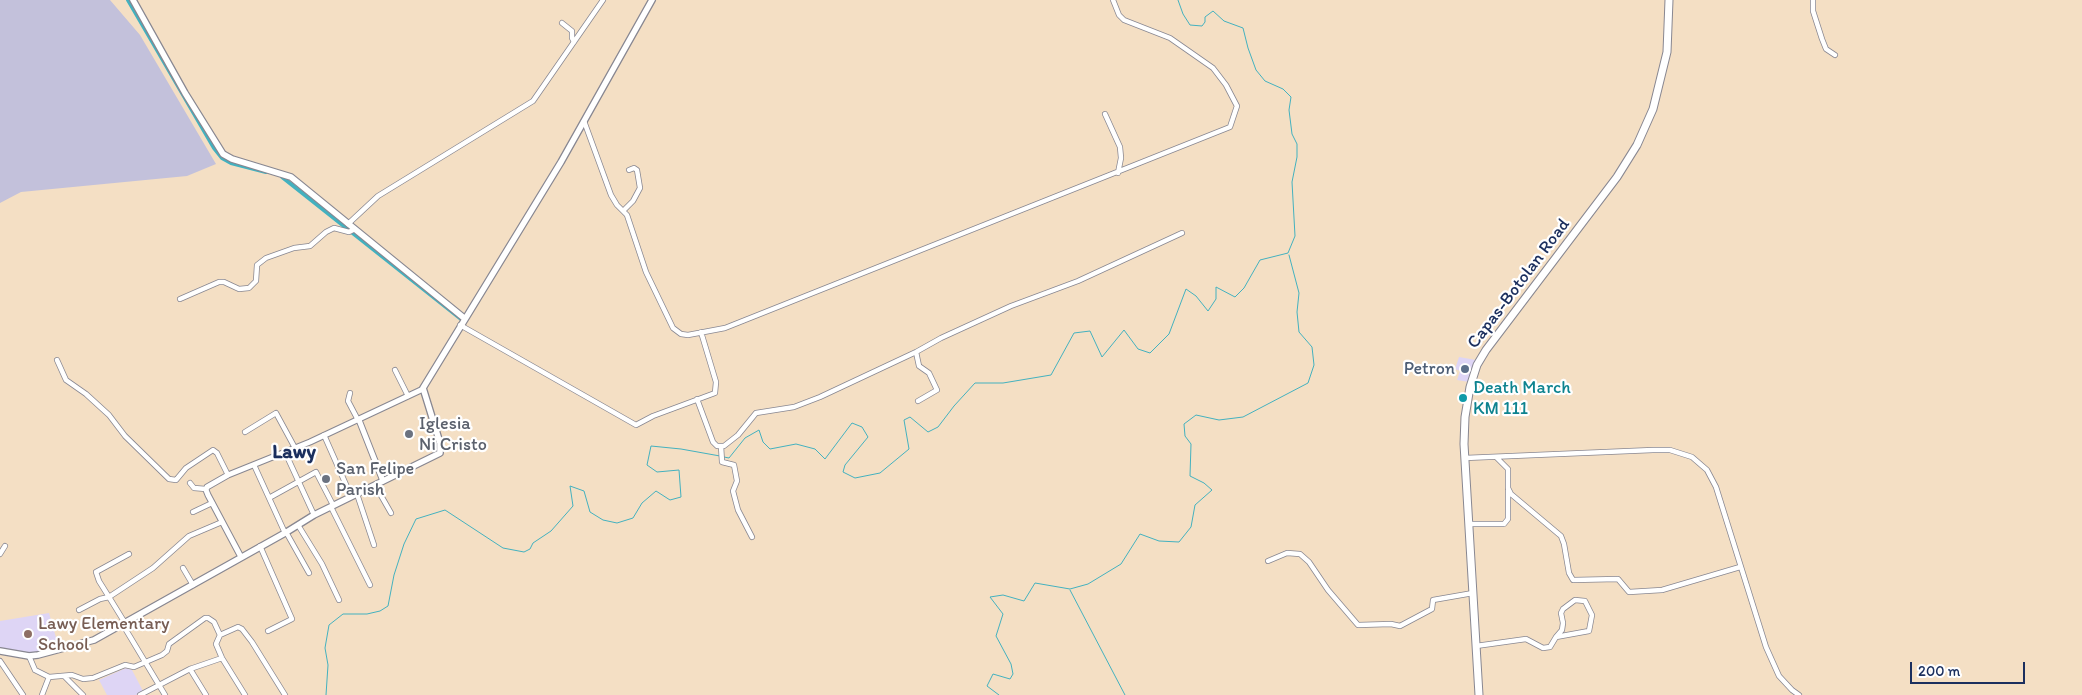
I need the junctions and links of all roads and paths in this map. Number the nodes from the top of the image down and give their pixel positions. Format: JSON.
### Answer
{"nodes":[{"id":1,"x":133,"y":0,"type":"edge"},
{"id":2,"x":603,"y":0,"type":"edge"},
{"id":3,"x":652,"y":0,"type":"edge"},
{"id":4,"x":1113,"y":0,"type":"edge"},
{"id":5,"x":1669,"y":0,"type":"edge"},
{"id":6,"x":1813,"y":0,"type":"edge"},
{"id":7,"x":562,"y":22,"type":"dead end"},
{"id":8,"x":574,"y":42,"type":"junction"},
{"id":9,"x":1834,"y":55,"type":"dead end"},
{"id":10,"x":1105,"y":114,"type":"dead end"},
{"id":11,"x":584,"y":121,"type":"junction"},
{"id":12,"x":629,"y":170,"type":"dead end"},
{"id":13,"x":1118,"y":173,"type":"junction"},
{"id":14,"x":624,"y":210,"type":"junction"},
{"id":15,"x":348,"y":224,"type":"junction"},
{"id":16,"x":355,"y":229,"type":"junction"},
{"id":17,"x":1182,"y":233,"type":"dead end"},
{"id":18,"x":180,"y":298,"type":"dead end"},
{"id":19,"x":464,"y":318,"type":"junction"},
{"id":20,"x":460,"y":325,"type":"junction"},
{"id":21,"x":701,"y":332,"type":"junction"},
{"id":22,"x":916,"y":352,"type":"junction"},
{"id":23,"x":57,"y":360,"type":"dead end"},
{"id":24,"x":395,"y":370,"type":"dead end"},
{"id":25,"x":423,"y":389,"type":"junction"},
{"id":26,"x":350,"y":393,"type":"dead end"},
{"id":27,"x":408,"y":396,"type":"junction"},
{"id":28,"x":697,"y":399,"type":"junction"},
{"id":29,"x":918,"y":401,"type":"dead end"},
{"id":30,"x":358,"y":420,"type":"junction"},
{"id":31,"x":245,"y":432,"type":"dead end"},
{"id":32,"x":324,"y":436,"type":"junction"},
{"id":33,"x":721,"y":446,"type":"junction"},
{"id":34,"x":295,"y":448,"type":"junction"},
{"id":35,"x":285,"y":452,"type":"junction"},
{"id":36,"x":1496,"y":457,"type":"junction"},
{"id":37,"x":1465,"y":458,"type":"junction"},
{"id":38,"x":254,"y":465,"type":"junction"},
{"id":39,"x":228,"y":475,"type":"junction"},
{"id":40,"x":383,"y":480,"type":"junction"},
{"id":41,"x":299,"y":481,"type":"junction"},
{"id":42,"x":190,"y":482,"type":"dead end"},
{"id":43,"x":375,"y":485,"type":"junction"},
{"id":44,"x":1508,"y":488,"type":"junction"},
{"id":45,"x":206,"y":489,"type":"junction"},
{"id":46,"x":354,"y":495,"type":"junction"},
{"id":47,"x":269,"y":498,"type":"junction"},
{"id":48,"x":212,"y":504,"type":"junction"},
{"id":49,"x":332,"y":506,"type":"junction"},
{"id":50,"x":193,"y":512,"type":"dead end"},
{"id":51,"x":391,"y":513,"type":"dead end"},
{"id":52,"x":314,"y":515,"type":"junction"},
{"id":53,"x":222,"y":522,"type":"junction"},
{"id":54,"x":1469,"y":524,"type":"junction"},
{"id":55,"x":298,"y":525,"type":"junction"},
{"id":56,"x":286,"y":533,"type":"junction"},
{"id":57,"x":752,"y":537,"type":"dead end"},
{"id":58,"x":374,"y":545,"type":"dead end"},
{"id":59,"x":5,"y":546,"type":"dead end"},
{"id":60,"x":260,"y":546,"type":"junction"},
{"id":61,"x":0,"y":554,"type":"edge"},
{"id":62,"x":129,"y":554,"type":"dead end"},
{"id":63,"x":241,"y":557,"type":"junction"},
{"id":64,"x":1268,"y":560,"type":"dead end"},
{"id":65,"x":1740,"y":567,"type":"junction"},
{"id":66,"x":183,"y":568,"type":"dead end"},
{"id":67,"x":309,"y":573,"type":"dead end"},
{"id":68,"x":193,"y":584,"type":"junction"},
{"id":69,"x":370,"y":584,"type":"dead end"},
{"id":70,"x":1473,"y":593,"type":"junction"},
{"id":71,"x":110,"y":597,"type":"junction"},
{"id":72,"x":340,"y":600,"type":"dead end"},
{"id":73,"x":79,"y":610,"type":"dead end"},
{"id":74,"x":124,"y":624,"type":"junction"},
{"id":75,"x":268,"y":631,"type":"dead end"},
{"id":76,"x":220,"y":636,"type":"junction"},
{"id":77,"x":1556,"y":636,"type":"junction"},
{"id":78,"x":1476,"y":646,"type":"junction"},
{"id":79,"x":0,"y":651,"type":"edge"},
{"id":80,"x":29,"y":656,"type":"junction"},
{"id":81,"x":222,"y":658,"type":"junction"},
{"id":82,"x":0,"y":661,"type":"edge"},
{"id":83,"x":144,"y":662,"type":"junction"},
{"id":84,"x":190,"y":669,"type":"junction"},
{"id":85,"x":8,"y":673,"type":"junction"},
{"id":86,"x":0,"y":675,"type":"edge"},
{"id":87,"x":64,"y":676,"type":"junction"},
{"id":88,"x":49,"y":677,"type":"junction"},
{"id":89,"x":158,"y":684,"type":"junction"},
{"id":90,"x":23,"y":695,"type":"edge"},
{"id":91,"x":42,"y":695,"type":"edge"},
{"id":92,"x":82,"y":695,"type":"edge"},
{"id":93,"x":140,"y":695,"type":"edge"},
{"id":94,"x":165,"y":695,"type":"edge"},
{"id":95,"x":206,"y":695,"type":"edge"},
{"id":96,"x":245,"y":695,"type":"edge"},
{"id":97,"x":285,"y":695,"type":"edge"},
{"id":98,"x":1479,"y":695,"type":"edge"},
{"id":99,"x":1799,"y":695,"type":"edge"}],
"edges":[{"from":1,"to":15,"type":"main road"},
{"from":2,"to":8,"type":"street"},
{"from":3,"to":11,"type":"main road"},
{"from":4,"to":13,"type":"street"},
{"from":5,"to":37,"type":"main road","name":"Capas-Botolan Road"},
{"from":6,"to":9,"type":"street"},
{"from":7,"to":8,"type":"street"},
{"from":8,"to":15,"type":"street"},
{"from":10,"to":13,"type":"street"},
{"from":11,"to":14,"type":"street"},
{"from":11,"to":19,"type":"main road"},
{"from":12,"to":14,"type":"street"},
{"from":13,"to":21,"type":"street"},
{"from":14,"to":21,"type":"street"},
{"from":15,"to":16,"type":"main road"},
{"from":16,"to":18,"type":"street"},
{"from":16,"to":19,"type":"main road"},
{"from":17,"to":22,"type":"street"},
{"from":19,"to":20,"type":"main road"},
{"from":20,"to":25,"type":"main road"},
{"from":20,"to":28,"type":"street"},
{"from":21,"to":28,"type":"street"},
{"from":22,"to":29,"type":"street"},
{"from":22,"to":33,"type":"street"},
{"from":23,"to":39,"type":"street"},
{"from":24,"to":27,"type":"street"},
{"from":25,"to":27,"type":"street"},
{"from":25,"to":40,"type":"main road"},
{"from":26,"to":30,"type":"street"},
{"from":27,"to":30,"type":"street"},
{"from":28,"to":33,"type":"street"},
{"from":30,"to":32,"type":"street"},
{"from":30,"to":40,"type":"street"},
{"from":31,"to":34,"type":"street"},
{"from":32,"to":34,"type":"street"},
{"from":32,"to":46,"type":"street"},
{"from":33,"to":57,"type":"street"},
{"from":34,"to":35,"type":"street"},
{"from":35,"to":38,"type":"street"},
{"from":35,"to":41,"type":"street"},
{"from":36,"to":37,"type":"street"},
{"from":36,"to":44,"type":"street"},
{"from":36,"to":65,"type":"street"},
{"from":37,"to":54,"type":"main road","name":"Capas-Botolan Road"},
{"from":38,"to":39,"type":"street"},
{"from":38,"to":47,"type":"street"},
{"from":39,"to":45,"type":"street"},
{"from":40,"to":43,"type":"main road"},
{"from":41,"to":47,"type":"street"},
{"from":41,"to":49,"type":"street"},
{"from":41,"to":52,"type":"street"},
{"from":42,"to":45,"type":"street"},
{"from":43,"to":46,"type":"main road"},
{"from":43,"to":51,"type":"street"},
{"from":44,"to":54,"type":"street"},
{"from":44,"to":65,"type":"street"},
{"from":45,"to":48,"type":"street"},
{"from":46,"to":49,"type":"main road"},
{"from":46,"to":58,"type":"street"},
{"from":47,"to":56,"type":"street"},
{"from":48,"to":50,"type":"street"},
{"from":48,"to":53,"type":"street"},
{"from":49,"to":52,"type":"main road"},
{"from":49,"to":69,"type":"street"},
{"from":52,"to":55,"type":"main road"},
{"from":53,"to":63,"type":"street"},
{"from":53,"to":71,"type":"street"},
{"from":54,"to":70,"type":"main road","name":"Capas-Botolan Road"},
{"from":55,"to":56,"type":"main road"},
{"from":55,"to":72,"type":"street"},
{"from":56,"to":60,"type":"main road"},
{"from":56,"to":67,"type":"street"},
{"from":59,"to":61,"type":"street"},
{"from":60,"to":63,"type":"main road"},
{"from":60,"to":75,"type":"street"},
{"from":62,"to":71,"type":"street"},
{"from":63,"to":68,"type":"main road"},
{"from":64,"to":70,"type":"street"},
{"from":65,"to":99,"type":"street"},
{"from":66,"to":68,"type":"street"},
{"from":68,"to":74,"type":"main road"},
{"from":70,"to":78,"type":"main road","name":"Capas-Botolan Road"},
{"from":71,"to":73,"type":"street"},
{"from":71,"to":74,"type":"street"},
{"from":74,"to":80,"type":"main road"},
{"from":74,"to":83,"type":"street"},
{"from":76,"to":81,"type":"street"},
{"from":76,"to":83,"type":"street"},
{"from":76,"to":97,"type":"street"},
{"from":77,"to":77,"type":"street"},
{"from":77,"to":78,"type":"street"},
{"from":78,"to":98,"type":"main road","name":"Capas-Botolan Road"},
{"from":79,"to":80,"type":"main road"},
{"from":80,"to":88,"type":"street"},
{"from":81,"to":84,"type":"street"},
{"from":81,"to":96,"type":"street"},
{"from":82,"to":85,"type":"street"},
{"from":83,"to":87,"type":"street"},
{"from":83,"to":89,"type":"street"},
{"from":84,"to":89,"type":"street"},
{"from":84,"to":95,"type":"street"},
{"from":85,"to":86,"type":"street"},
{"from":85,"to":90,"type":"street"},
{"from":87,"to":88,"type":"street"},
{"from":87,"to":92,"type":"street"},
{"from":88,"to":91,"type":"street"},
{"from":89,"to":93,"type":"street"},
{"from":89,"to":94,"type":"street"}]}
